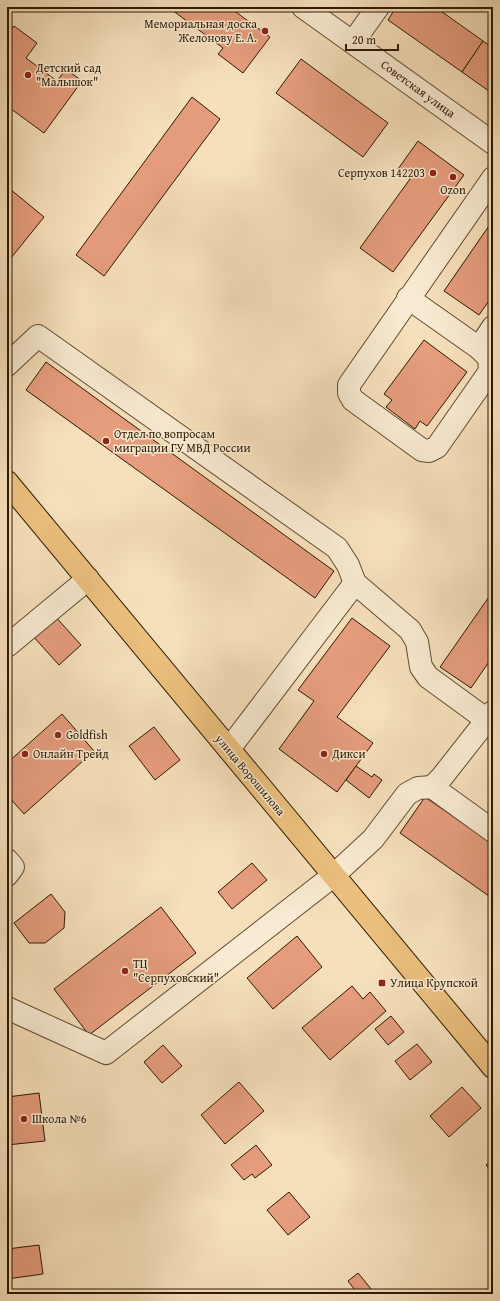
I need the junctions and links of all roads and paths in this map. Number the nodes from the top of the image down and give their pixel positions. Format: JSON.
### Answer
{"nodes":[{"id":1,"x":303,"y":7,"type":"edge"},
{"id":2,"x":378,"y":7,"type":"edge"},
{"id":3,"x":353,"y":42,"type":"junction"},
{"id":4,"x":493,"y":143,"type":"edge"},
{"id":5,"x":493,"y":178,"type":"edge"},
{"id":6,"x":408,"y":298,"type":"junction"},
{"id":7,"x":493,"y":327,"type":"edge"},
{"id":8,"x":479,"y":348,"type":"junction"},
{"id":9,"x":7,"y":365,"type":"edge"},
{"id":10,"x":7,"y":482,"type":"edge"},
{"id":11,"x":88,"y":579,"type":"junction"},
{"id":12,"x":355,"y":583,"type":"junction"},
{"id":13,"x":7,"y":646,"type":"edge"},
{"id":14,"x":490,"y":716,"type":"edge"},
{"id":15,"x":228,"y":749,"type":"junction"},
{"id":16,"x":432,"y":787,"type":"junction"},
{"id":17,"x":493,"y":831,"type":"edge"},
{"id":18,"x":7,"y":860,"type":"edge"},
{"id":19,"x":7,"y":875,"type":"edge"},
{"id":20,"x":334,"y":875,"type":"junction"},
{"id":21,"x":7,"y":1008,"type":"edge"},
{"id":22,"x":493,"y":1068,"type":"edge"}],
"edges":[{"from":1,"to":3,"type":"street","name":"Советская улица"},
{"from":2,"to":3,"type":"street"},
{"from":3,"to":4,"type":"street","name":"Советская улица"},
{"from":5,"to":6,"type":"street"},
{"from":6,"to":8,"type":"street"},
{"from":6,"to":8,"type":"street"},
{"from":7,"to":8,"type":"street"},
{"from":9,"to":12,"type":"street"},
{"from":10,"to":11,"type":"main road","name":"улица Ворошилова"},
{"from":11,"to":13,"type":"street"},
{"from":11,"to":15,"type":"main road","name":"улица Ворошилова"},
{"from":12,"to":14,"type":"street"},
{"from":12,"to":15,"type":"street"},
{"from":14,"to":16,"type":"street"},
{"from":15,"to":20,"type":"main road","name":"улица Ворошилова"},
{"from":16,"to":17,"type":"street"},
{"from":16,"to":20,"type":"street"},
{"from":18,"to":19,"type":"street"},
{"from":20,"to":21,"type":"street"},
{"from":20,"to":22,"type":"main road","name":"улица Ворошилова"}]}
